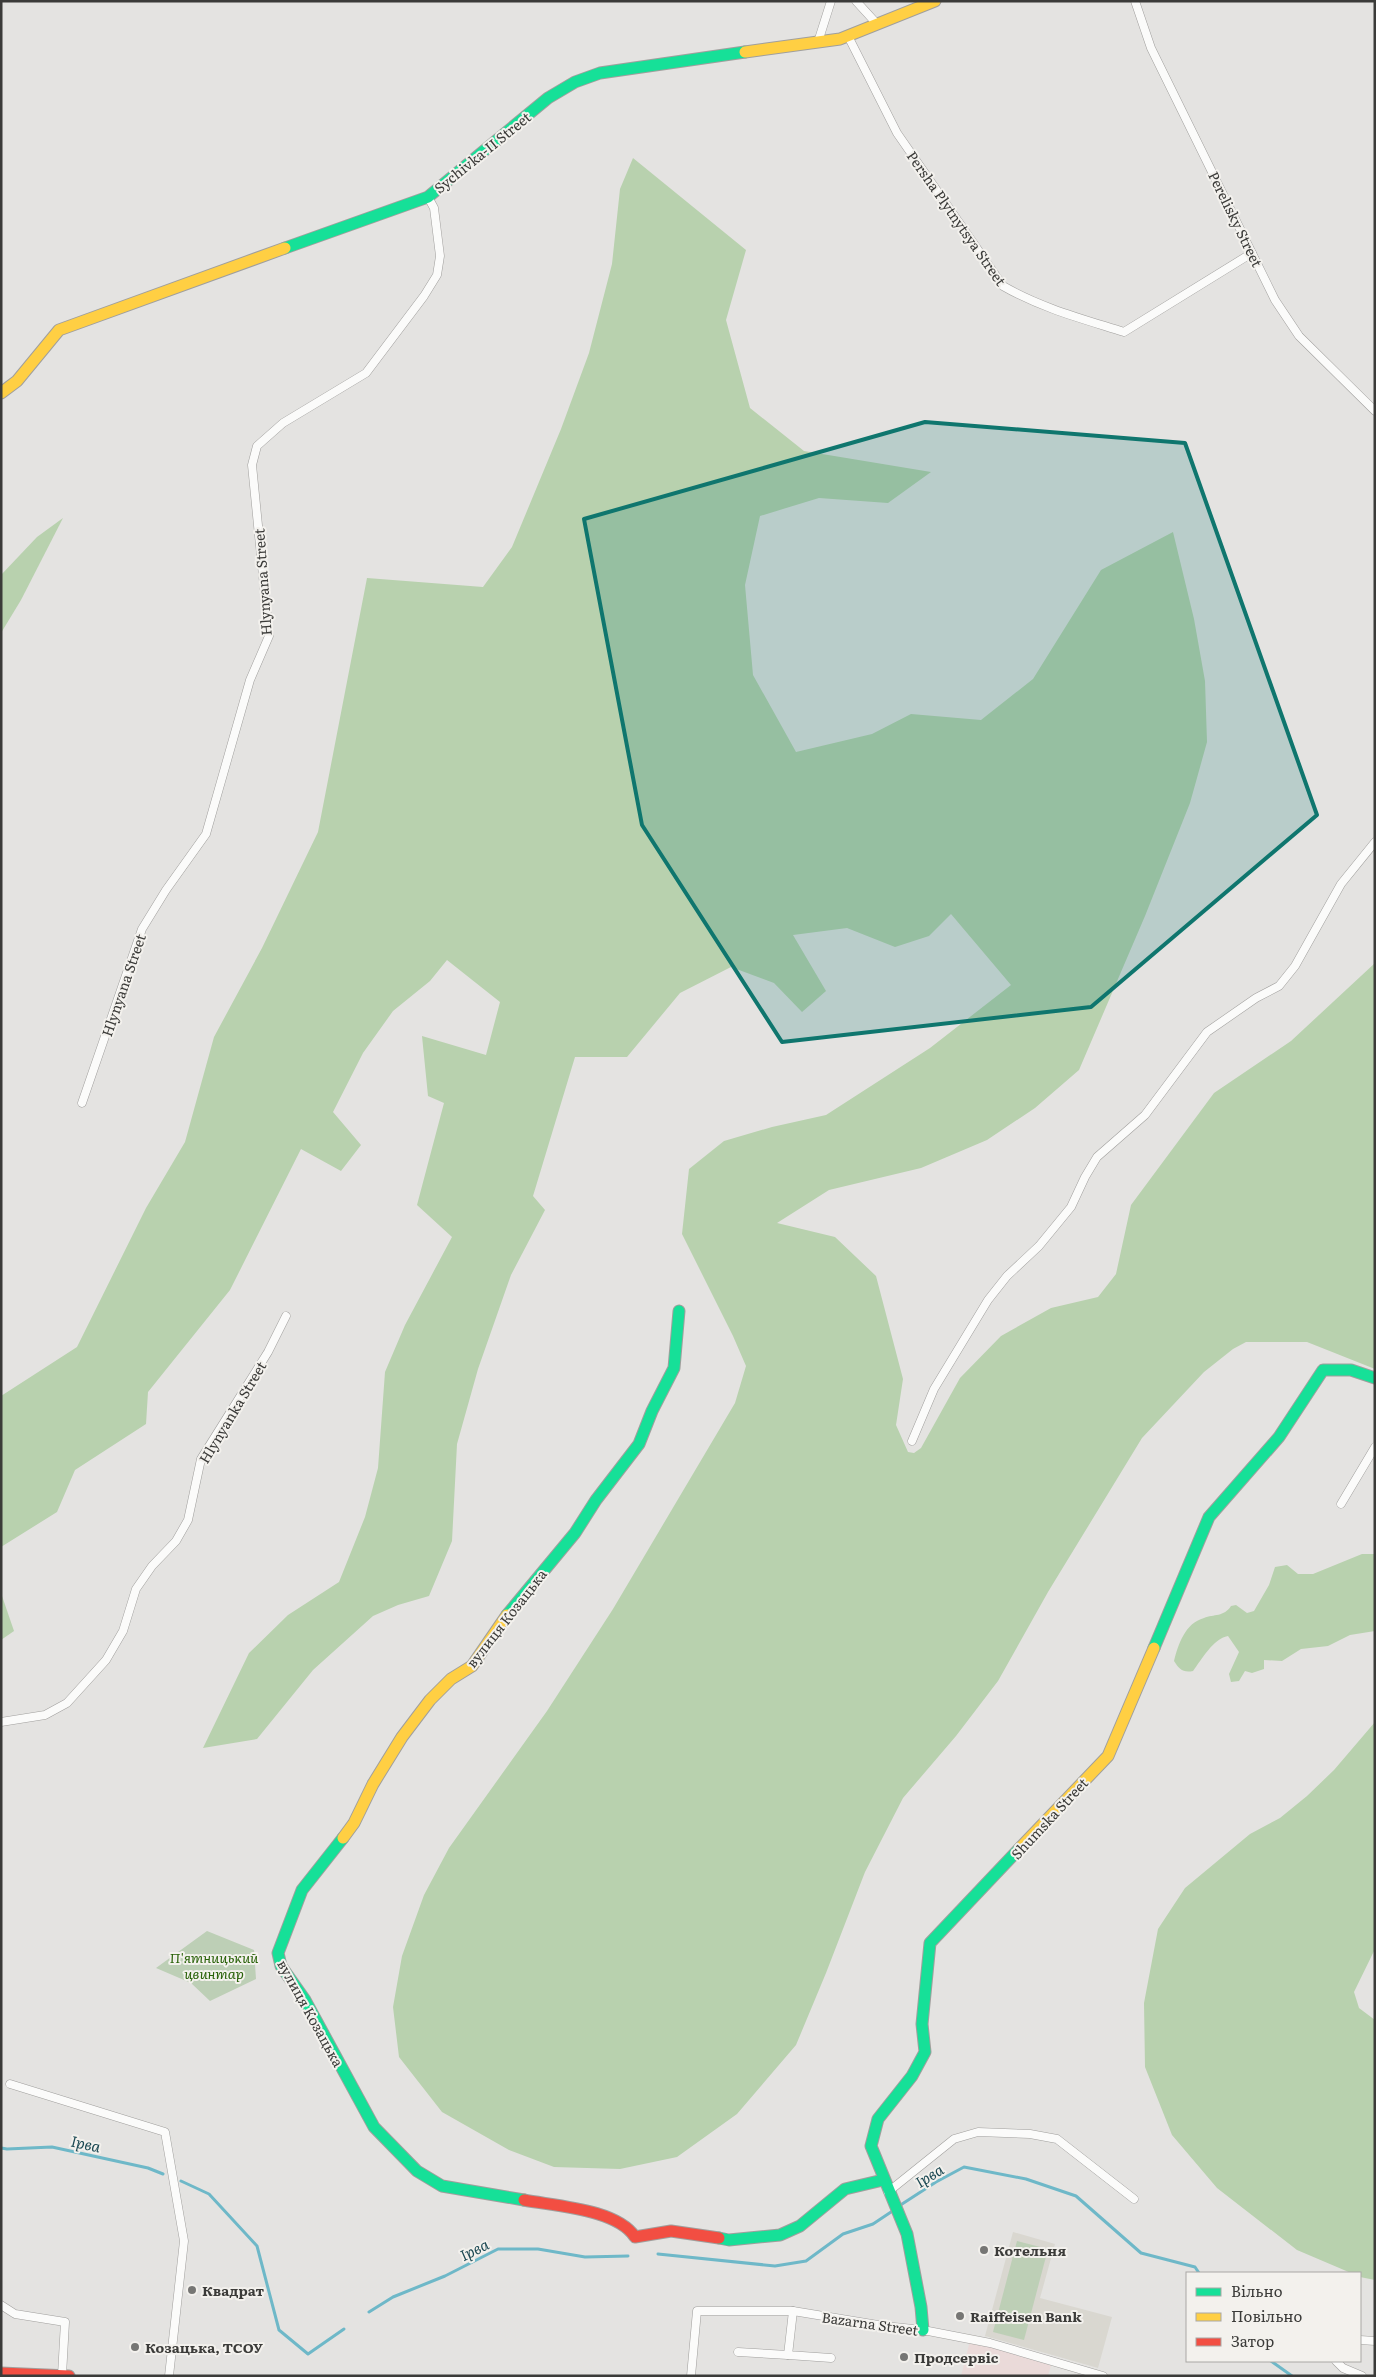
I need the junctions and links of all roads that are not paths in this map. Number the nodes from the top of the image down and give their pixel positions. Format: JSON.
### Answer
{"nodes":[{"id":1,"x":831,"y":1,"type":"edge"},
{"id":2,"x":856,"y":1,"type":"edge"},
{"id":3,"x":935,"y":1,"type":"edge"},
{"id":4,"x":1135,"y":1,"type":"edge"},
{"id":5,"x":877,"y":24,"type":"junction"},
{"id":6,"x":848,"y":36,"type":"junction"},
{"id":7,"x":818,"y":42,"type":"junction"},
{"id":8,"x":428,"y":197,"type":"junction"},
{"id":9,"x":1252,"y":253,"type":"junction"},
{"id":10,"x":1,"y":393,"type":"edge"},
{"id":11,"x":1375,"y":411,"type":"edge"},
{"id":12,"x":1375,"y":842,"type":"edge"},
{"id":13,"x":82,"y":1103,"type":"dead end"},
{"id":14,"x":679,"y":1311,"type":"dead end"},
{"id":15,"x":286,"y":1316,"type":"dead end"},
{"id":16,"x":1375,"y":1378,"type":"edge"},
{"id":17,"x":912,"y":1440,"type":"dead end"},
{"id":18,"x":1375,"y":1447,"type":"edge"},
{"id":19,"x":1341,"y":1504,"type":"dead end"},
{"id":20,"x":1,"y":1722,"type":"edge"},
{"id":21,"x":10,"y":2084,"type":"dead end"},
{"id":22,"x":883,"y":2180,"type":"junction"},
{"id":23,"x":890,"y":2195,"type":"junction"},
{"id":24,"x":1134,"y":2199,"type":"dead end"},
{"id":25,"x":1,"y":2305,"type":"edge"},
{"id":26,"x":793,"y":2311,"type":"junction"},
{"id":27,"x":922,"y":2330,"type":"junction"},
{"id":28,"x":1361,"y":2340,"type":"edge"},
{"id":29,"x":1375,"y":2341,"type":"edge"},
{"id":30,"x":738,"y":2352,"type":"dead end"},
{"id":31,"x":788,"y":2355,"type":"junction"},
{"id":32,"x":831,"y":2358,"type":"dead end"},
{"id":33,"x":1337,"y":2362,"type":"edge"},
{"id":34,"x":1,"y":2373,"type":"edge"},
{"id":35,"x":66,"y":2375,"type":"edge"},
{"id":36,"x":169,"y":2376,"type":"edge"},
{"id":37,"x":692,"y":2376,"type":"edge"},
{"id":38,"x":1103,"y":2376,"type":"edge"},
{"id":39,"x":1362,"y":2376,"type":"edge"}],
"edges":[{"from":1,"to":7,"type":"street"},
{"from":2,"to":5,"type":"street"},
{"from":3,"to":5,"type":"street","name":"Sychivka-II Street"},
{"from":4,"to":9,"type":"street","name":"Perelisky Street"},
{"from":5,"to":6,"type":"street","name":"Sychivka-II Street"},
{"from":6,"to":7,"type":"street","name":"Sychivka-II Street"},
{"from":6,"to":9,"type":"street","name":"Persha Plytnytsya Street"},
{"from":7,"to":8,"type":"street","name":"Sychivka-II Street"},
{"from":8,"to":10,"type":"street","name":"Sychivka-II Street"},
{"from":8,"to":13,"type":"street","name":"Hlynyana Street"},
{"from":9,"to":11,"type":"street","name":"Perelisky Street"},
{"from":12,"to":17,"type":"street"},
{"from":14,"to":22,"type":"street","name":"вулиця Козацька"},
{"from":15,"to":20,"type":"street","name":"Hlynyanka Street"},
{"from":16,"to":22,"type":"street","name":"Shumska Street"},
{"from":18,"to":19,"type":"street"},
{"from":21,"to":36,"type":"street"},
{"from":22,"to":23,"type":"street","name":"Shumska Street"},
{"from":23,"to":24,"type":"street"},
{"from":23,"to":27,"type":"street","name":"Shumska Street"},
{"from":25,"to":35,"type":"street"},
{"from":26,"to":27,"type":"street","name":"Bazarna Street"},
{"from":26,"to":31,"type":"street"},
{"from":26,"to":37,"type":"street","name":"Bazarna Street"},
{"from":27,"to":38,"type":"street","name":"Bazarna Street"},
{"from":28,"to":29,"type":"street"},
{"from":30,"to":31,"type":"street"},
{"from":31,"to":32,"type":"street"},
{"from":33,"to":39,"type":"street"},
{"from":34,"to":35,"type":"street"}]}
